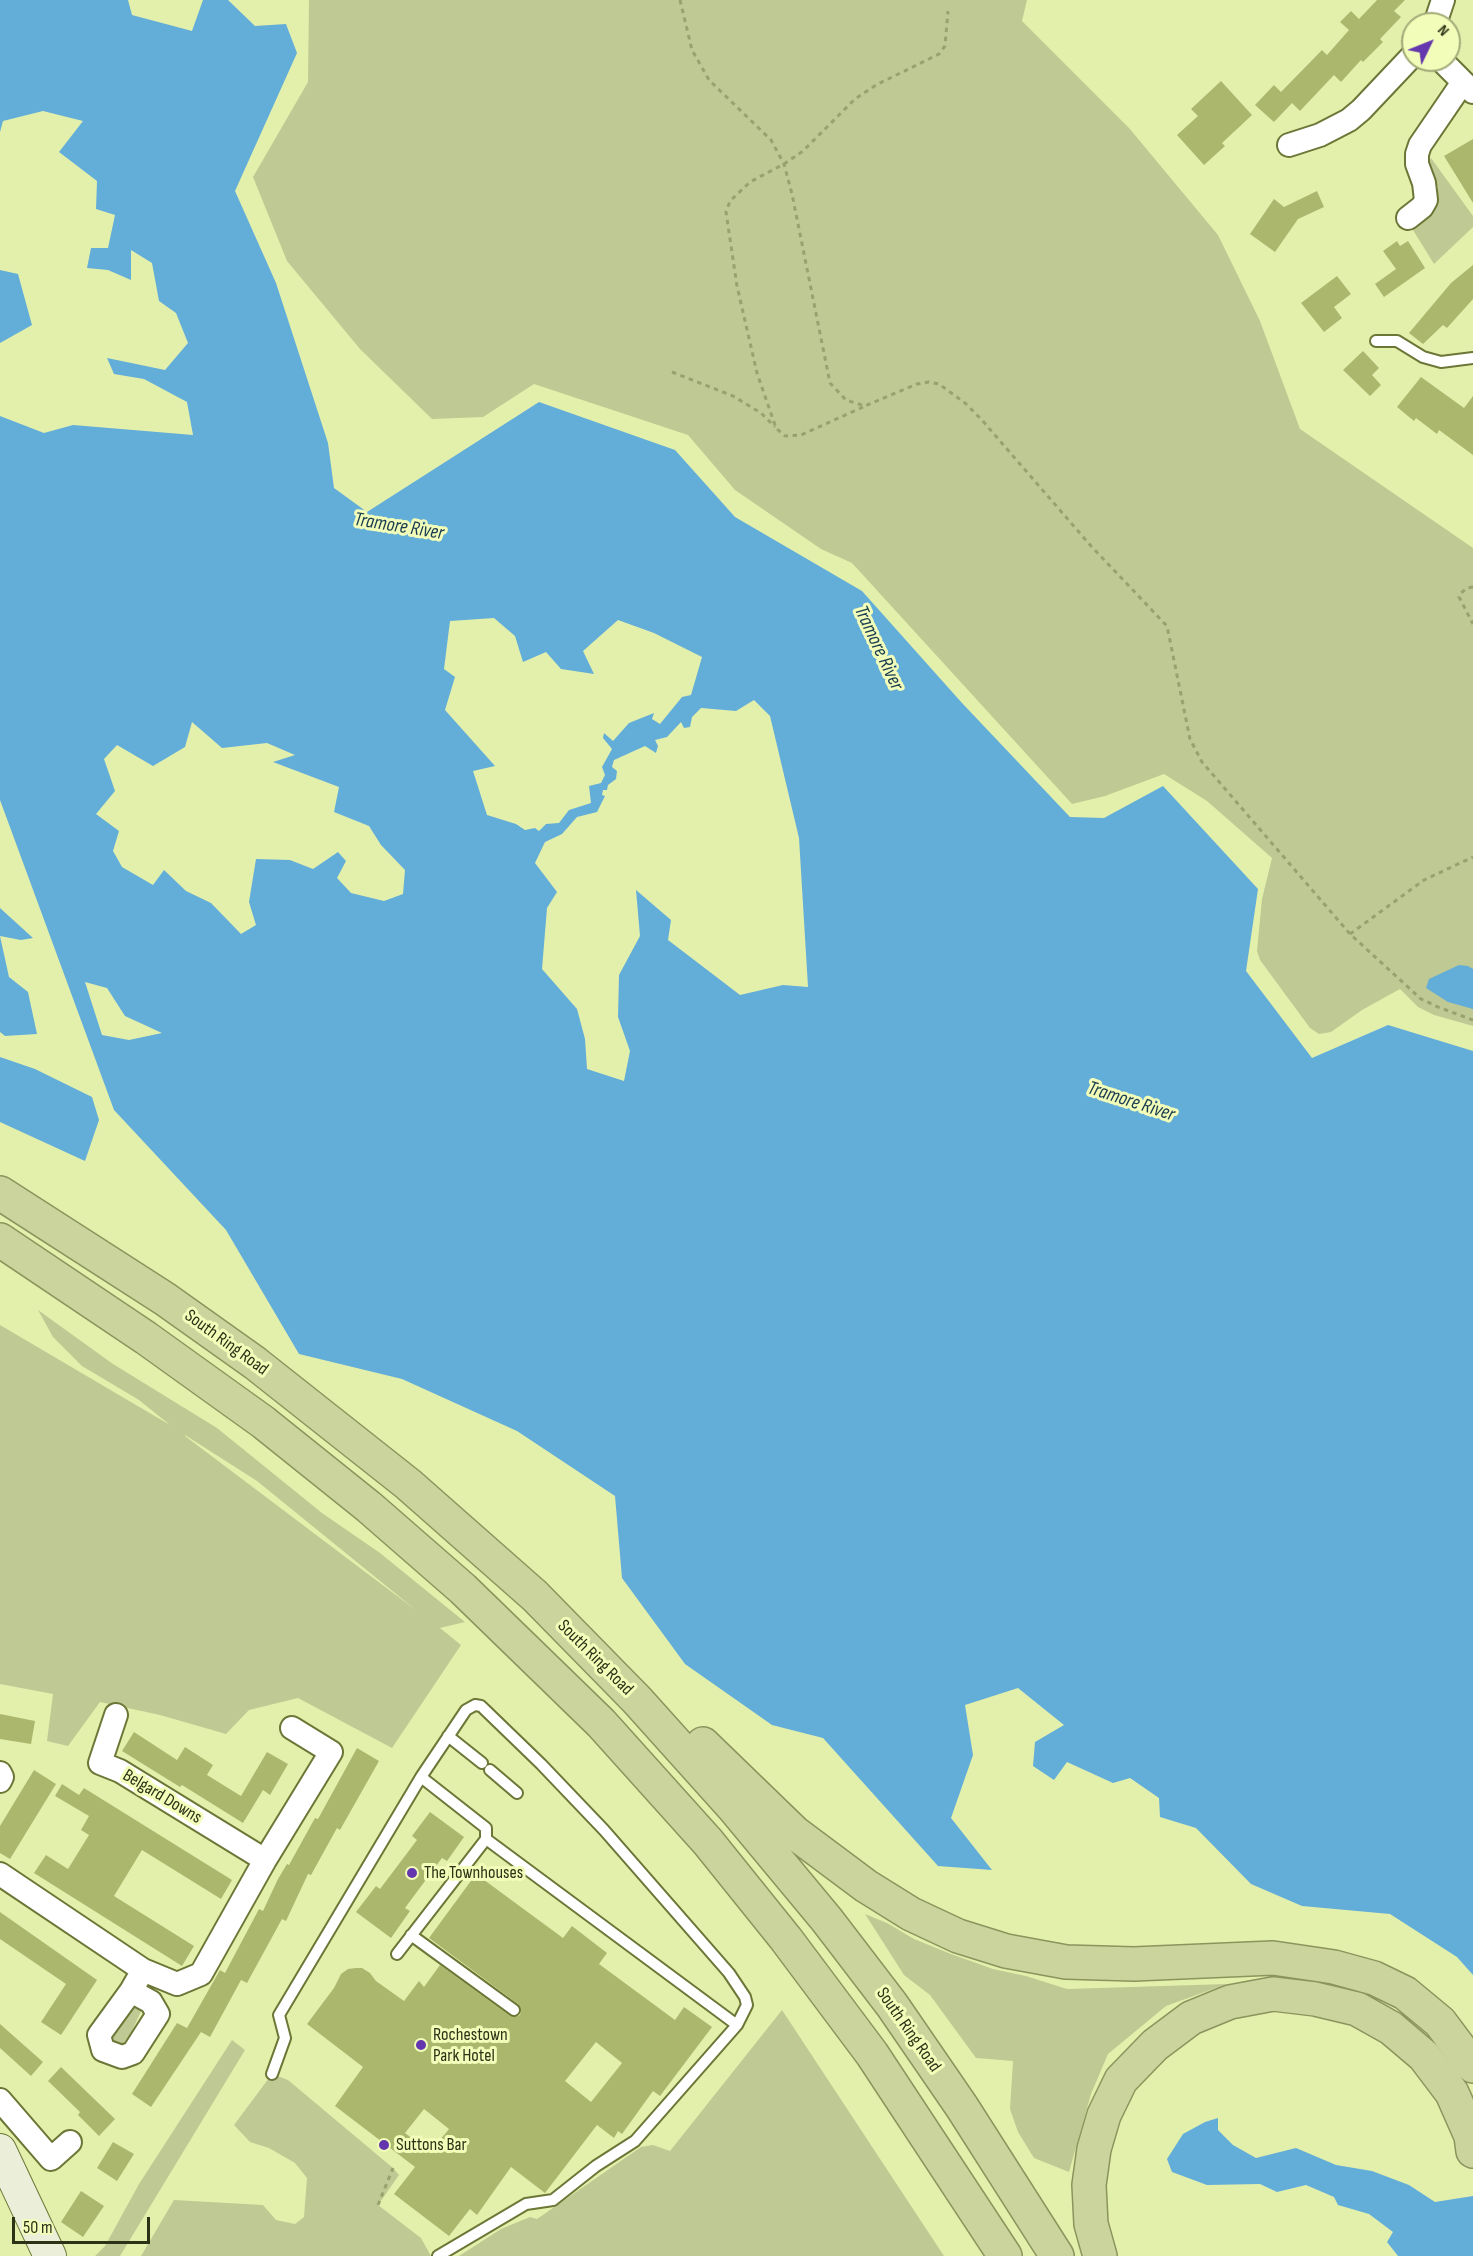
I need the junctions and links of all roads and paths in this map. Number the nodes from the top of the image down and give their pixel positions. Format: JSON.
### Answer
{"nodes":[{"id":1,"x":680,"y":0,"type":"edge"},
{"id":2,"x":948,"y":11,"type":"dead end"},
{"id":3,"x":1401,"y":68,"type":"edge"},
{"id":4,"x":1453,"y":72,"type":"edge"},
{"id":5,"x":1468,"y":87,"type":"edge"},
{"id":6,"x":1289,"y":145,"type":"dead end"},
{"id":7,"x":784,"y":164,"type":"junction"},
{"id":8,"x":1408,"y":218,"type":"dead end"},
{"id":9,"x":1376,"y":341,"type":"dead end"},
{"id":10,"x":1473,"y":358,"type":"edge"},
{"id":11,"x":672,"y":372,"type":"dead end"},
{"id":12,"x":865,"y":406,"type":"junction"},
{"id":13,"x":776,"y":428,"type":"junction"},
{"id":14,"x":1473,"y":587,"type":"edge"},
{"id":15,"x":1473,"y":624,"type":"edge"},
{"id":16,"x":1473,"y":856,"type":"edge"},
{"id":17,"x":1350,"y":934,"type":"junction"},
{"id":18,"x":1473,"y":1020,"type":"edge"},
{"id":19,"x":0,"y":1193,"type":"edge"},
{"id":20,"x":0,"y":1240,"type":"edge"},
{"id":21,"x":535,"y":1596,"type":"junction"},
{"id":22,"x":116,"y":1715,"type":"dead end"},
{"id":23,"x":292,"y":1728,"type":"dead end"},
{"id":24,"x":448,"y":1736,"type":"junction"},
{"id":25,"x":0,"y":1773,"type":"edge"},
{"id":26,"x":421,"y":1777,"type":"junction"},
{"id":27,"x":0,"y":1781,"type":"edge"},
{"id":28,"x":517,"y":1793,"type":"dead end"},
{"id":29,"x":486,"y":1839,"type":"junction"},
{"id":30,"x":265,"y":1860,"type":"junction"},
{"id":31,"x":0,"y":1874,"type":"edge"},
{"id":32,"x":411,"y":1935,"type":"junction"},
{"id":33,"x":397,"y":1954,"type":"dead end"},
{"id":34,"x":143,"y":1970,"type":"junction"},
{"id":35,"x":131,"y":1991,"type":"dead end"},
{"id":36,"x":514,"y":2010,"type":"dead end"},
{"id":37,"x":737,"y":2025,"type":"junction"},
{"id":38,"x":872,"y":2054,"type":"junction"},
{"id":39,"x":1473,"y":2066,"type":"edge"},
{"id":40,"x":272,"y":2074,"type":"dead end"},
{"id":41,"x":0,"y":2100,"type":"edge"},
{"id":42,"x":70,"y":2142,"type":"dead end"},
{"id":43,"x":0,"y":2150,"type":"edge"},
{"id":44,"x":1473,"y":2151,"type":"edge"},
{"id":45,"x":393,"y":2168,"type":"dead end"},
{"id":46,"x":378,"y":2205,"type":"dead end"},
{"id":47,"x":50,"y":2256,"type":"edge"},
{"id":48,"x":438,"y":2256,"type":"edge"},
{"id":49,"x":987,"y":2256,"type":"edge"},
{"id":50,"x":1005,"y":2256,"type":"edge"},
{"id":51,"x":1057,"y":2256,"type":"edge"},
{"id":52,"x":1100,"y":2256,"type":"edge"}],
"edges":[{"from":1,"to":7,"type":"path"},
{"from":2,"to":7,"type":"path"},
{"from":3,"to":6,"type":"street"},
{"from":4,"to":5,"type":"street"},
{"from":5,"to":8,"type":"street"},
{"from":7,"to":12,"type":"path"},
{"from":7,"to":13,"type":"path"},
{"from":9,"to":10,"type":"lane"},
{"from":11,"to":13,"type":"path"},
{"from":12,"to":13,"type":"path"},
{"from":12,"to":17,"type":"path"},
{"from":14,"to":15,"type":"path"},
{"from":16,"to":17,"type":"path"},
{"from":17,"to":18,"type":"path"},
{"from":19,"to":21,"type":"highway","name":"South Ring Road"},
{"from":20,"to":38,"type":"highway"},
{"from":21,"to":39,"type":"highway"},
{"from":21,"to":51,"type":"highway","name":"South Ring Road"},
{"from":22,"to":30,"type":"street","name":"Belgard Downs"},
{"from":23,"to":30,"type":"street"},
{"from":24,"to":26,"type":"lane"},
{"from":24,"to":28,"type":"lane"},
{"from":24,"to":37,"type":"lane"},
{"from":25,"to":27,"type":"street"},
{"from":26,"to":29,"type":"lane"},
{"from":26,"to":40,"type":"lane"},
{"from":29,"to":32,"type":"lane"},
{"from":29,"to":37,"type":"lane"},
{"from":30,"to":34,"type":"street"},
{"from":31,"to":34,"type":"street"},
{"from":32,"to":33,"type":"lane"},
{"from":32,"to":36,"type":"lane"},
{"from":34,"to":35,"type":"street"},
{"from":37,"to":48,"type":"lane"},
{"from":38,"to":49,"type":"highway"},
{"from":38,"to":50,"type":"highway"},
{"from":41,"to":42,"type":"street"},
{"from":43,"to":47,"type":"main road"},
{"from":44,"to":52,"type":"highway"},
{"from":45,"to":46,"type":"path"}]}
